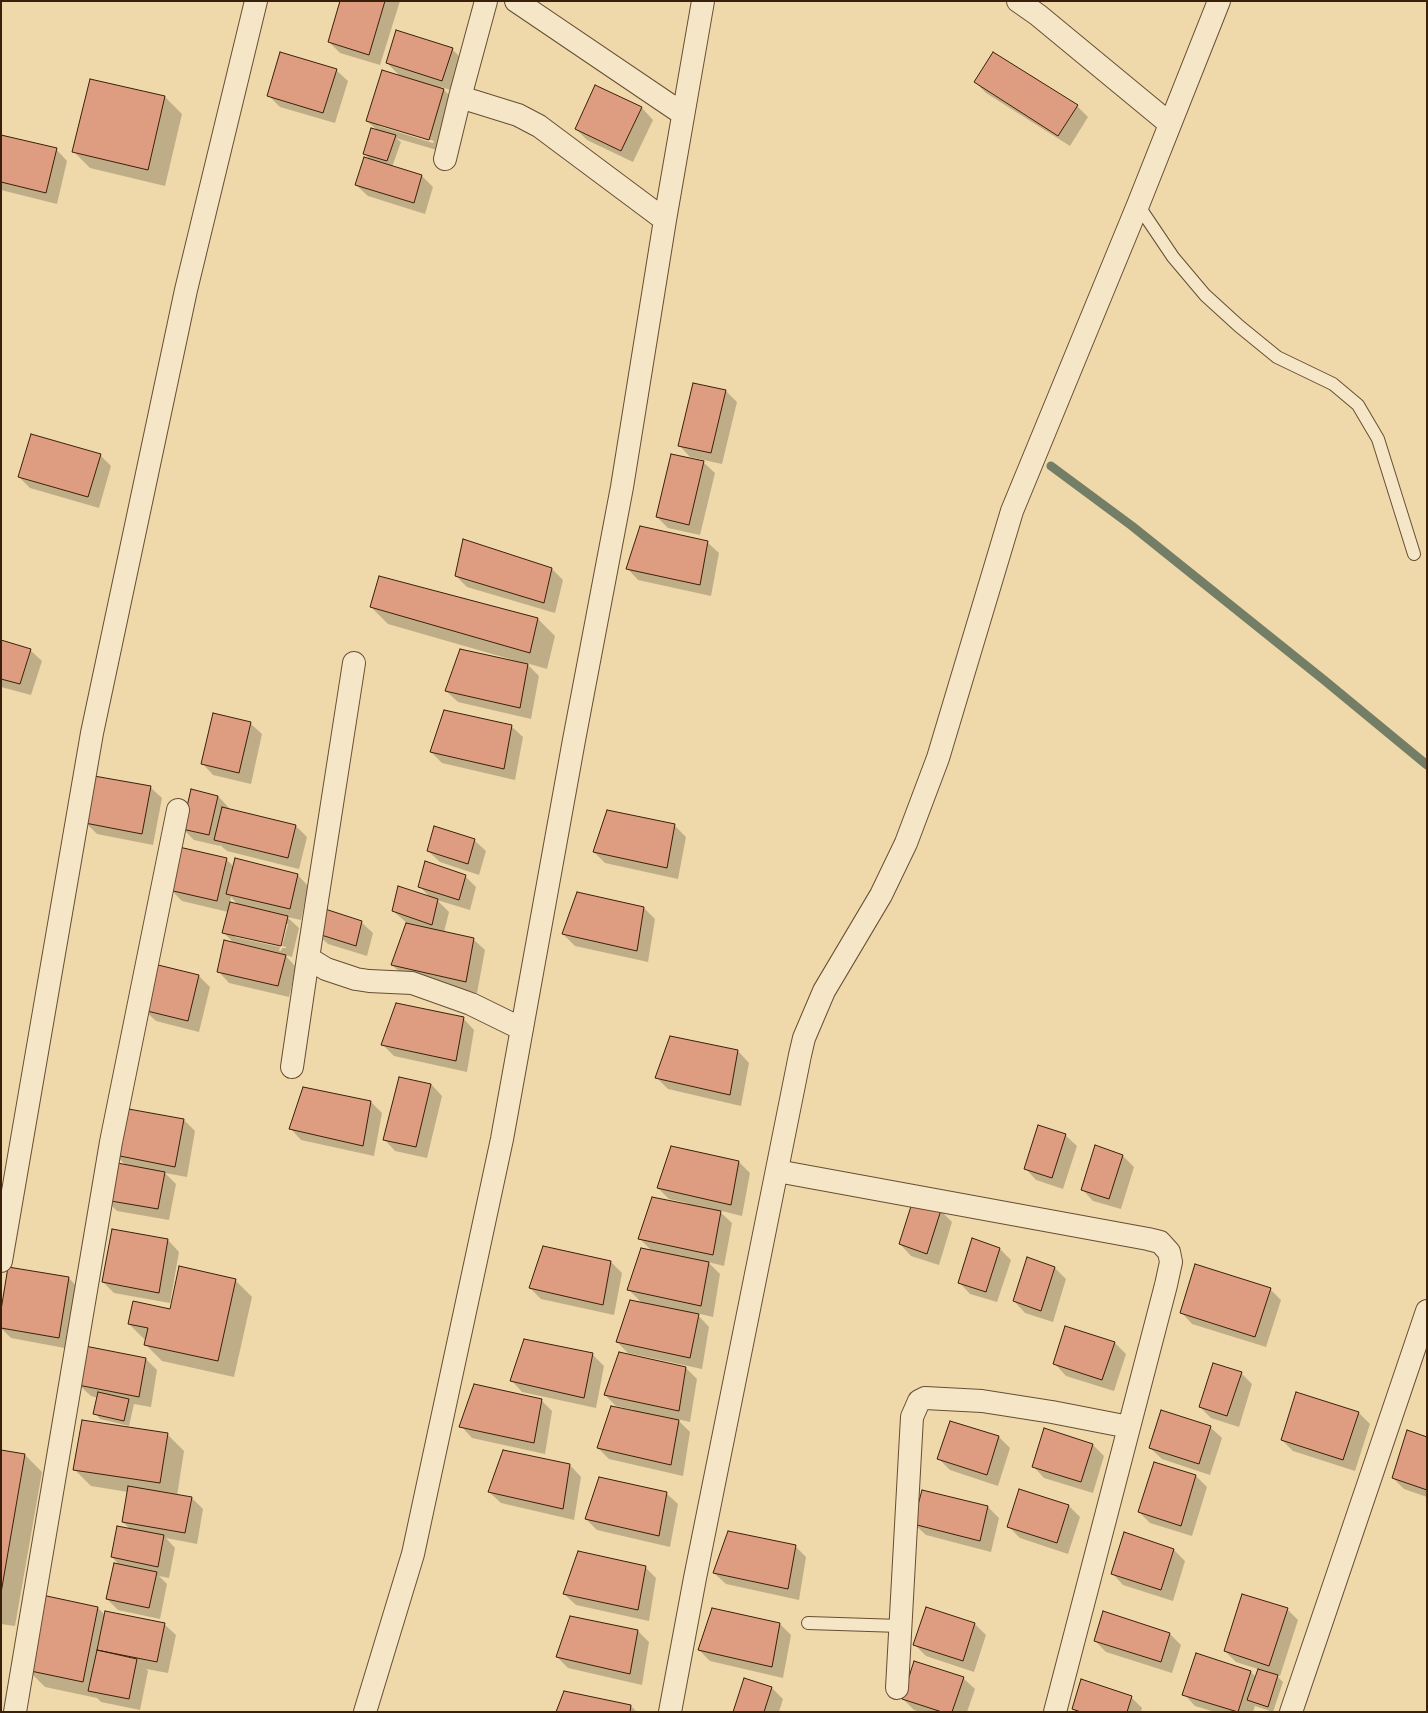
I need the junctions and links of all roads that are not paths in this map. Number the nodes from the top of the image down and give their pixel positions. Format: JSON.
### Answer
{"nodes":[{"id":1,"x":256,"y":1,"type":"edge"},
{"id":2,"x":486,"y":1,"type":"edge"},
{"id":3,"x":516,"y":1,"type":"edge"},
{"id":4,"x":703,"y":1,"type":"edge"},
{"id":5,"x":1018,"y":1,"type":"edge"},
{"id":6,"x":1219,"y":1,"type":"edge"},
{"id":7,"x":460,"y":97,"type":"junction"},
{"id":8,"x":683,"y":114,"type":"junction"},
{"id":9,"x":1170,"y":124,"type":"junction"},
{"id":10,"x":445,"y":159,"type":"dead end"},
{"id":11,"x":1138,"y":205,"type":"junction"},
{"id":12,"x":665,"y":220,"type":"junction"},
{"id":13,"x":1414,"y":554,"type":"dead end"},
{"id":14,"x":354,"y":663,"type":"dead end"},
{"id":15,"x":178,"y":810,"type":"dead end"},
{"id":16,"x":308,"y":958,"type":"junction"},
{"id":17,"x":522,"y":1029,"type":"junction"},
{"id":18,"x":292,"y":1067,"type":"dead end"},
{"id":19,"x":777,"y":1171,"type":"junction"},
{"id":20,"x":1,"y":1261,"type":"edge"},
{"id":21,"x":1427,"y":1311,"type":"edge"},
{"id":22,"x":1129,"y":1427,"type":"junction"},
{"id":23,"x":808,"y":1623,"type":"dead end"},
{"id":24,"x":900,"y":1626,"type":"junction"},
{"id":25,"x":897,"y":1688,"type":"dead end"},
{"id":26,"x":16,"y":1712,"type":"edge"},
{"id":27,"x":365,"y":1712,"type":"edge"},
{"id":28,"x":670,"y":1712,"type":"edge"},
{"id":29,"x":1055,"y":1712,"type":"edge"},
{"id":30,"x":1291,"y":1712,"type":"edge"}],
"edges":[{"from":1,"to":20,"type":"street"},
{"from":2,"to":7,"type":"street"},
{"from":3,"to":8,"type":"street"},
{"from":4,"to":8,"type":"street"},
{"from":5,"to":9,"type":"street"},
{"from":6,"to":9,"type":"street"},
{"from":7,"to":10,"type":"street"},
{"from":7,"to":12,"type":"street"},
{"from":8,"to":12,"type":"street"},
{"from":9,"to":11,"type":"street"},
{"from":11,"to":13,"type":"lane"},
{"from":11,"to":19,"type":"street"},
{"from":12,"to":17,"type":"street"},
{"from":14,"to":16,"type":"street"},
{"from":15,"to":26,"type":"street"},
{"from":16,"to":17,"type":"street"},
{"from":16,"to":18,"type":"street"},
{"from":17,"to":27,"type":"street"},
{"from":19,"to":22,"type":"street"},
{"from":19,"to":28,"type":"street"},
{"from":21,"to":30,"type":"street"},
{"from":22,"to":24,"type":"street"},
{"from":22,"to":29,"type":"street"},
{"from":23,"to":24,"type":"lane"},
{"from":24,"to":25,"type":"street"}]}
